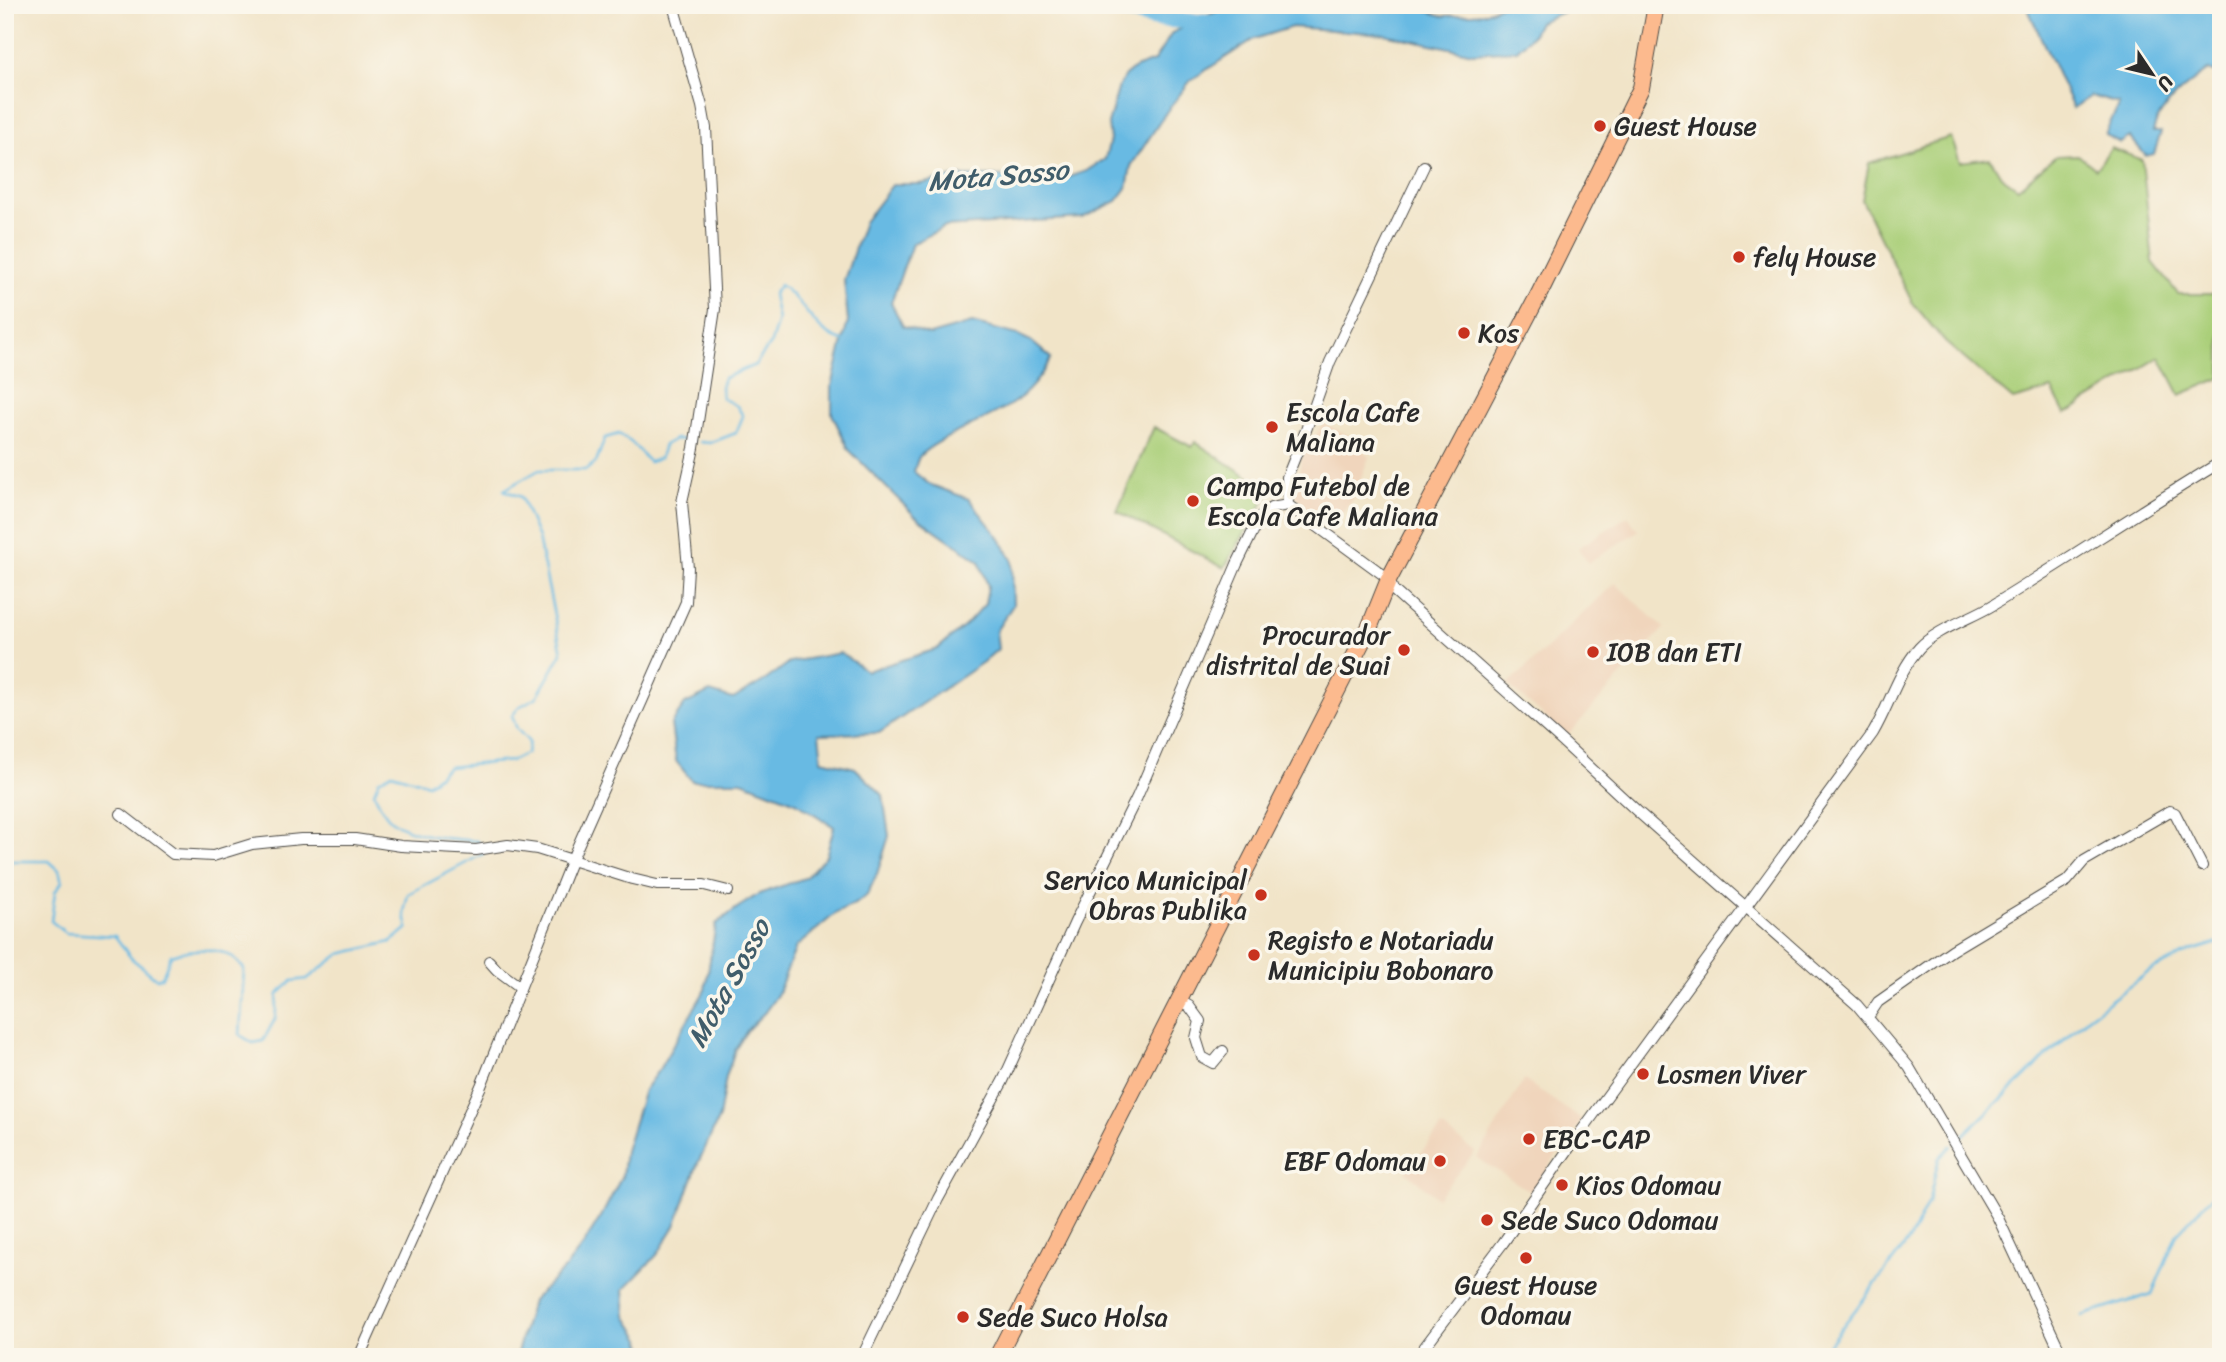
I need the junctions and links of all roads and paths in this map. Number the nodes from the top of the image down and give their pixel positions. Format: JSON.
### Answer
{"nodes":[{"id":1,"x":673,"y":5,"type":"edge"},
{"id":2,"x":1656,"y":5,"type":"edge"},
{"id":3,"x":1424,"y":166,"type":"dead end"},
{"id":4,"x":2221,"y":462,"type":"edge"},
{"id":5,"x":1288,"y":505,"type":"junction"},
{"id":6,"x":1390,"y":579,"type":"junction"},
{"id":7,"x":121,"y":814,"type":"dead end"},
{"id":8,"x":572,"y":859,"type":"junction"},
{"id":9,"x":2203,"y":866,"type":"dead end"},
{"id":10,"x":729,"y":891,"type":"dead end"},
{"id":11,"x":1745,"y":907,"type":"junction"},
{"id":12,"x":489,"y":961,"type":"dead end"},
{"id":13,"x":520,"y":987,"type":"junction"},
{"id":14,"x":1178,"y":1000,"type":"junction"},
{"id":15,"x":1868,"y":1017,"type":"junction"},
{"id":16,"x":1223,"y":1051,"type":"dead end"},
{"id":17,"x":359,"y":1357,"type":"edge"},
{"id":18,"x":862,"y":1357,"type":"edge"},
{"id":19,"x":997,"y":1357,"type":"edge"},
{"id":20,"x":1417,"y":1357,"type":"edge"},
{"id":21,"x":2063,"y":1357,"type":"edge"}],
"edges":[{"from":1,"to":8,"type":"street"},
{"from":2,"to":6,"type":"main road"},
{"from":3,"to":5,"type":"street"},
{"from":4,"to":11,"type":"street"},
{"from":5,"to":6,"type":"street"},
{"from":5,"to":18,"type":"street"},
{"from":6,"to":11,"type":"street"},
{"from":6,"to":14,"type":"main road"},
{"from":7,"to":8,"type":"street"},
{"from":8,"to":10,"type":"street"},
{"from":8,"to":13,"type":"street"},
{"from":9,"to":15,"type":"street"},
{"from":11,"to":15,"type":"street"},
{"from":11,"to":20,"type":"street"},
{"from":12,"to":13,"type":"street"},
{"from":13,"to":17,"type":"street"},
{"from":14,"to":16,"type":"street"},
{"from":14,"to":19,"type":"main road"},
{"from":15,"to":21,"type":"street"}]}
